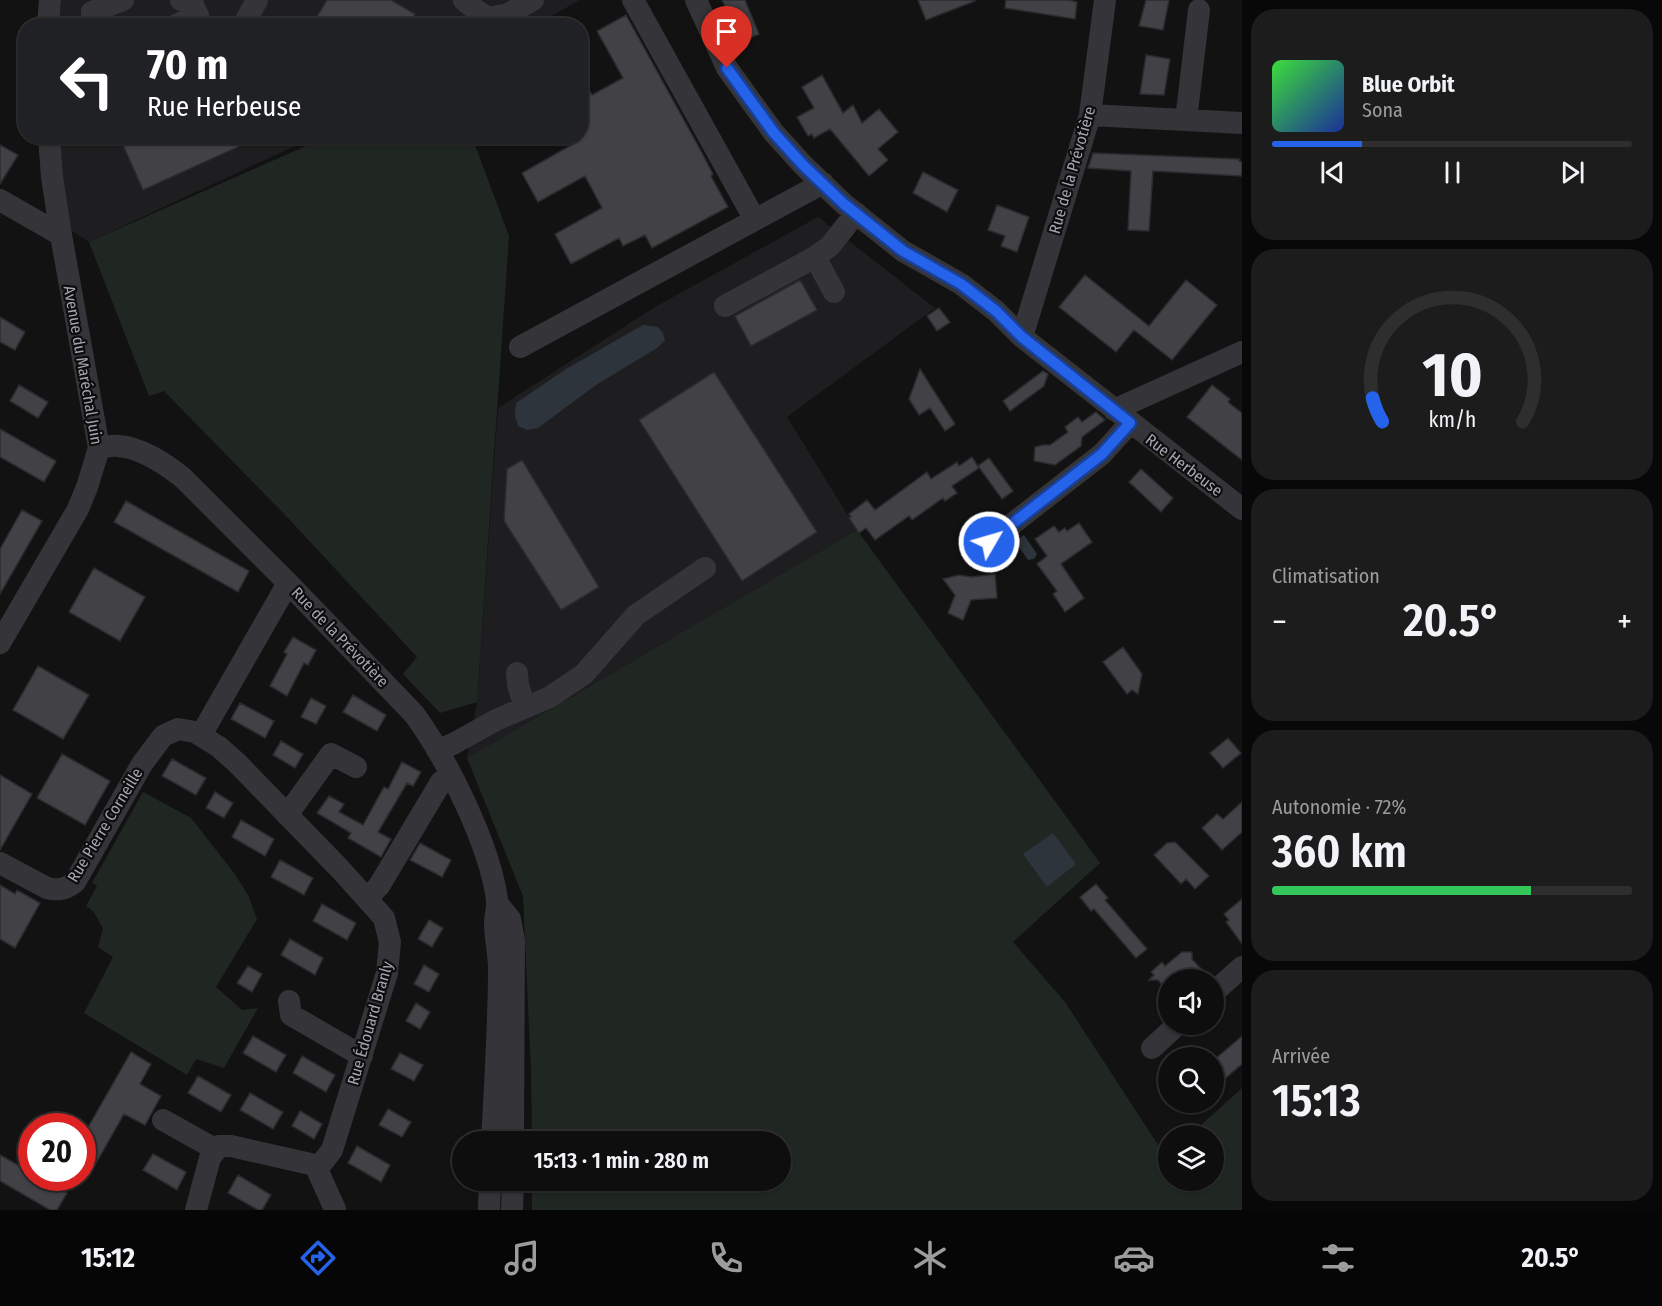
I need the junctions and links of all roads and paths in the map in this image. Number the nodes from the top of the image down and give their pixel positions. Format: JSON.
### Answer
{"nodes":[{"id":1,"x":50,"y":0,"type":"edge"},
{"id":2,"x":123,"y":0,"type":"edge"},
{"id":3,"x":257,"y":0,"type":"edge"},
{"id":4,"x":464,"y":0,"type":"edge"},
{"id":5,"x":533,"y":0,"type":"edge"},
{"id":6,"x":633,"y":0,"type":"edge"},
{"id":7,"x":696,"y":0,"type":"edge"},
{"id":8,"x":1105,"y":0,"type":"edge"},
{"id":9,"x":1199,"y":10,"type":"dead end"},
{"id":10,"x":49,"y":18,"type":"edge"},
{"id":11,"x":92,"y":18,"type":"edge"},
{"id":12,"x":247,"y":18,"type":"edge"},
{"id":13,"x":1090,"y":115,"type":"junction"},
{"id":14,"x":1186,"y":120,"type":"junction"},
{"id":15,"x":1242,"y":123,"type":"edge"},
{"id":16,"x":50,"y":144,"type":"edge"},
{"id":17,"x":823,"y":183,"type":"junction"},
{"id":18,"x":0,"y":200,"type":"edge"},
{"id":19,"x":856,"y":213,"type":"junction"},
{"id":20,"x":755,"y":220,"type":"junction"},
{"id":21,"x":61,"y":235,"type":"junction"},
{"id":22,"x":815,"y":257,"type":"junction"},
{"id":23,"x":834,"y":292,"type":"dead end"},
{"id":24,"x":725,"y":306,"type":"dead end"},
{"id":25,"x":1022,"y":337,"type":"junction"},
{"id":26,"x":520,"y":347,"type":"dead end"},
{"id":27,"x":1242,"y":352,"type":"edge"},
{"id":28,"x":1122,"y":417,"type":"junction"},
{"id":29,"x":99,"y":448,"type":"junction"},
{"id":30,"x":1242,"y":509,"type":"edge"},
{"id":31,"x":989,"y":542,"type":"dead end"},
{"id":32,"x":705,"y":568,"type":"dead end"},
{"id":33,"x":288,"y":583,"type":"junction"},
{"id":34,"x":0,"y":644,"type":"edge"},
{"id":35,"x":517,"y":673,"type":"dead end"},
{"id":36,"x":525,"y":707,"type":"junction"},
{"id":37,"x":201,"y":735,"type":"junction"},
{"id":38,"x":437,"y":750,"type":"junction"},
{"id":39,"x":356,"y":767,"type":"dead end"},
{"id":40,"x":441,"y":782,"type":"dead end"},
{"id":41,"x":287,"y":815,"type":"junction"},
{"id":42,"x":0,"y":863,"type":"edge"},
{"id":43,"x":367,"y":897,"type":"junction"},
{"id":44,"x":497,"y":903,"type":"junction"},
{"id":45,"x":1242,"y":967,"type":"edge"},
{"id":46,"x":1224,"y":983,"type":"edge"},
{"id":47,"x":289,"y":1001,"type":"dead end"},
{"id":48,"x":1166,"y":1035,"type":"edge"},
{"id":49,"x":1152,"y":1048,"type":"dead end"},
{"id":50,"x":362,"y":1056,"type":"junction"},
{"id":51,"x":164,"y":1120,"type":"dead end"},
{"id":52,"x":493,"y":1131,"type":"edge"},
{"id":53,"x":513,"y":1131,"type":"edge"},
{"id":54,"x":215,"y":1149,"type":"junction"},
{"id":55,"x":315,"y":1166,"type":"junction"},
{"id":56,"x":490,"y":1191,"type":"edge"},
{"id":57,"x":513,"y":1191,"type":"edge"},
{"id":58,"x":335,"y":1209,"type":"edge"},
{"id":59,"x":196,"y":1210,"type":"edge"},
{"id":60,"x":489,"y":1210,"type":"edge"},
{"id":61,"x":512,"y":1210,"type":"edge"}],
"edges":[{"from":1,"to":10,"type":"street"},
{"from":2,"to":11,"type":"street"},
{"from":3,"to":12,"type":"street"},
{"from":4,"to":5,"type":"street"},
{"from":6,"to":20,"type":"street"},
{"from":7,"to":17,"type":"street","name":"Rue Herbeuse"},
{"from":8,"to":13,"type":"street","name":"Rue de la Prévotière"},
{"from":9,"to":14,"type":"street"},
{"from":13,"to":14,"type":"street"},
{"from":13,"to":25,"type":"street","name":"Rue de la Prévotière"},
{"from":14,"to":15,"type":"street"},
{"from":16,"to":21,"type":"street","name":"Avenue du Maréchal Juin"},
{"from":17,"to":19,"type":"street","name":"Rue Herbeuse"},
{"from":17,"to":20,"type":"street"},
{"from":18,"to":21,"type":"street"},
{"from":19,"to":22,"type":"street"},
{"from":19,"to":25,"type":"street","name":"Rue Herbeuse"},
{"from":20,"to":26,"type":"street"},
{"from":21,"to":29,"type":"street","name":"Avenue du Maréchal Juin"},
{"from":22,"to":23,"type":"street"},
{"from":22,"to":24,"type":"street"},
{"from":25,"to":28,"type":"street","name":"Rue Herbeuse"},
{"from":27,"to":28,"type":"street"},
{"from":28,"to":30,"type":"street","name":"Rue Herbeuse"},
{"from":28,"to":31,"type":"street"},
{"from":29,"to":33,"type":"street","name":"Rue de la Prévotière"},
{"from":29,"to":34,"type":"street","name":"Avenue du Maréchal Juin"},
{"from":32,"to":36,"type":"street"},
{"from":33,"to":37,"type":"street"},
{"from":33,"to":38,"type":"street","name":"Rue de la Prévotière"},
{"from":35,"to":36,"type":"street"},
{"from":36,"to":38,"type":"street"},
{"from":37,"to":41,"type":"street","name":"Rue Édouard Branly"},
{"from":37,"to":42,"type":"street","name":"Rue Pierre Corneille"},
{"from":38,"to":44,"type":"street","name":"Rue de la Prévotière"},
{"from":39,"to":41,"type":"street"},
{"from":40,"to":43,"type":"street"},
{"from":41,"to":43,"type":"street","name":"Rue Édouard Branly"},
{"from":43,"to":50,"type":"street","name":"Rue Édouard Branly"},
{"from":44,"to":52,"type":"street","name":"Rue de la Prévotière"},
{"from":44,"to":53,"type":"street","name":"Rue de la Prévotière"},
{"from":45,"to":46,"type":"street"},
{"from":47,"to":50,"type":"street"},
{"from":48,"to":49,"type":"street"},
{"from":50,"to":55,"type":"street","name":"Rue Édouard Branly"},
{"from":51,"to":54,"type":"street"},
{"from":54,"to":55,"type":"street"},
{"from":54,"to":59,"type":"street"},
{"from":55,"to":58,"type":"street"},
{"from":56,"to":60,"type":"street"},
{"from":57,"to":61,"type":"street"}]}
